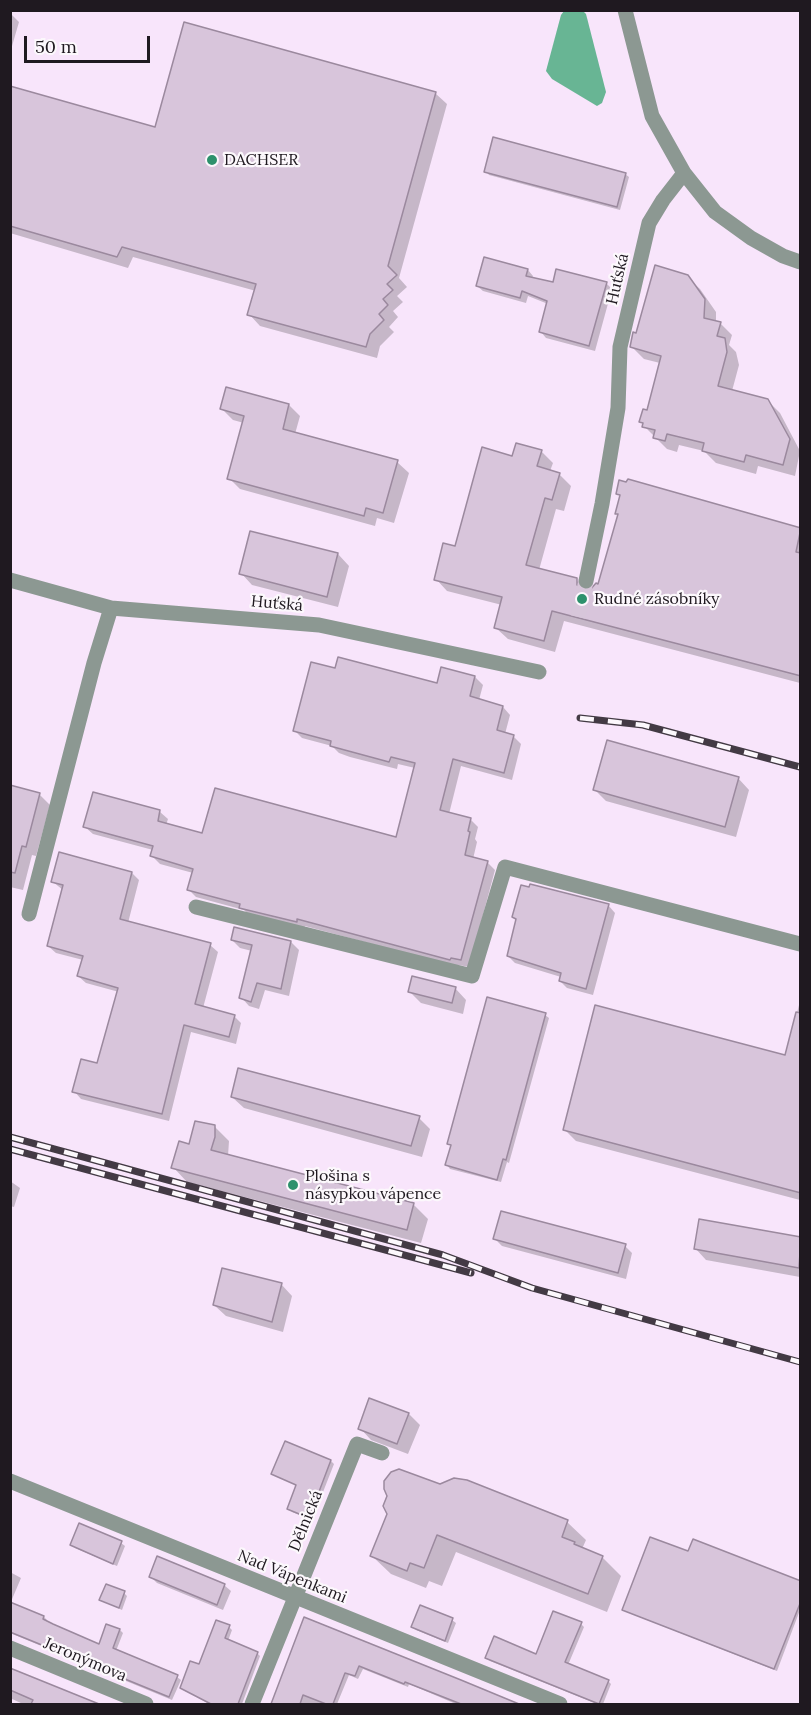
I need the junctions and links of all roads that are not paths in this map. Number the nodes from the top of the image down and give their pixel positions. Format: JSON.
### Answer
{"nodes":[{"id":1,"x":625,"y":10,"type":"edge"},
{"id":2,"x":684,"y":173,"type":"junction"},
{"id":3,"x":801,"y":262,"type":"edge"},
{"id":4,"x":10,"y":580,"type":"edge"},
{"id":5,"x":586,"y":581,"type":"tunnel mouth"},
{"id":6,"x":111,"y":608,"type":"junction"},
{"id":7,"x":539,"y":672,"type":"dead end"},
{"id":8,"x":196,"y":907,"type":"dead end"},
{"id":9,"x":29,"y":914,"type":"dead end"},
{"id":10,"x":801,"y":944,"type":"edge"},
{"id":11,"x":382,"y":1453,"type":"dead end"},
{"id":12,"x":10,"y":1481,"type":"edge"},
{"id":13,"x":295,"y":1598,"type":"junction"},
{"id":14,"x":10,"y":1648,"type":"edge"},
{"id":15,"x":146,"y":1704,"type":"edge"},
{"id":16,"x":252,"y":1704,"type":"edge"},
{"id":17,"x":560,"y":1704,"type":"edge"}],
"edges":[{"from":1,"to":2,"type":"street"},
{"from":2,"to":3,"type":"street"},
{"from":2,"to":5,"type":"street","name":"Huťská"},
{"from":4,"to":6,"type":"street","name":"Huťská"},
{"from":6,"to":7,"type":"street","name":"Huťská"},
{"from":6,"to":9,"type":"street"},
{"from":8,"to":10,"type":"street"},
{"from":11,"to":13,"type":"street","name":"Dělnická"},
{"from":12,"to":13,"type":"street","name":"Nad Vápenkami"},
{"from":13,"to":16,"type":"street","name":"Dělnická"},
{"from":13,"to":17,"type":"street","name":"Nad Vápenkami"},
{"from":14,"to":15,"type":"street","name":"Jeronýmova"}]}
